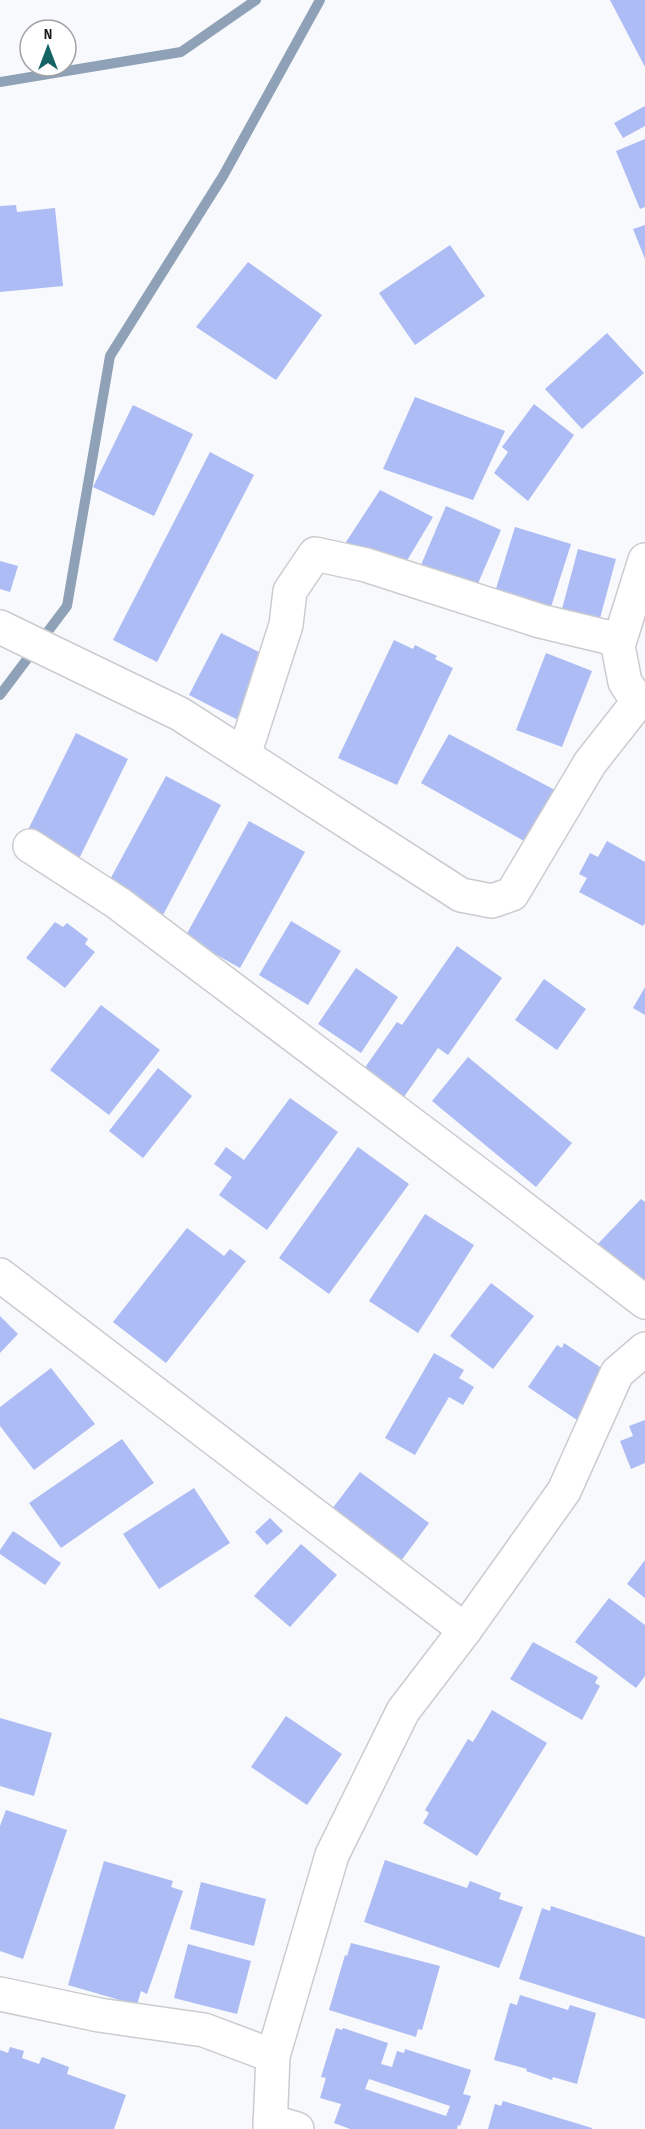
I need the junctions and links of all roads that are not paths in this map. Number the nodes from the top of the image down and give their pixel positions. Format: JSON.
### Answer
{"nodes":[{"id":1,"x":645,"y":560,"type":"edge"},
{"id":2,"x":6,"y":631,"type":"edge"},
{"id":3,"x":620,"y":638,"type":"junction"},
{"id":4,"x":642,"y":701,"type":"edge"},
{"id":5,"x":243,"y":755,"type":"junction"},
{"id":6,"x":30,"y":846,"type":"dead end"},
{"id":7,"x":0,"y":1275,"type":"edge"},
{"id":8,"x":645,"y":1302,"type":"edge"},
{"id":9,"x":645,"y":1349,"type":"edge"},
{"id":10,"x":465,"y":1630,"type":"junction"},
{"id":11,"x":0,"y":1994,"type":"edge"},
{"id":12,"x":273,"y":2056,"type":"junction"},
{"id":13,"x":279,"y":2126,"type":"edge"}],
"edges":[{"from":1,"to":3,"type":"street"},
{"from":2,"to":5,"type":"street"},
{"from":3,"to":4,"type":"street"},
{"from":3,"to":5,"type":"street"},
{"from":4,"to":5,"type":"street"},
{"from":6,"to":8,"type":"street"},
{"from":7,"to":10,"type":"street"},
{"from":9,"to":10,"type":"street"},
{"from":10,"to":12,"type":"street"},
{"from":11,"to":12,"type":"street"},
{"from":12,"to":13,"type":"street"}]}
